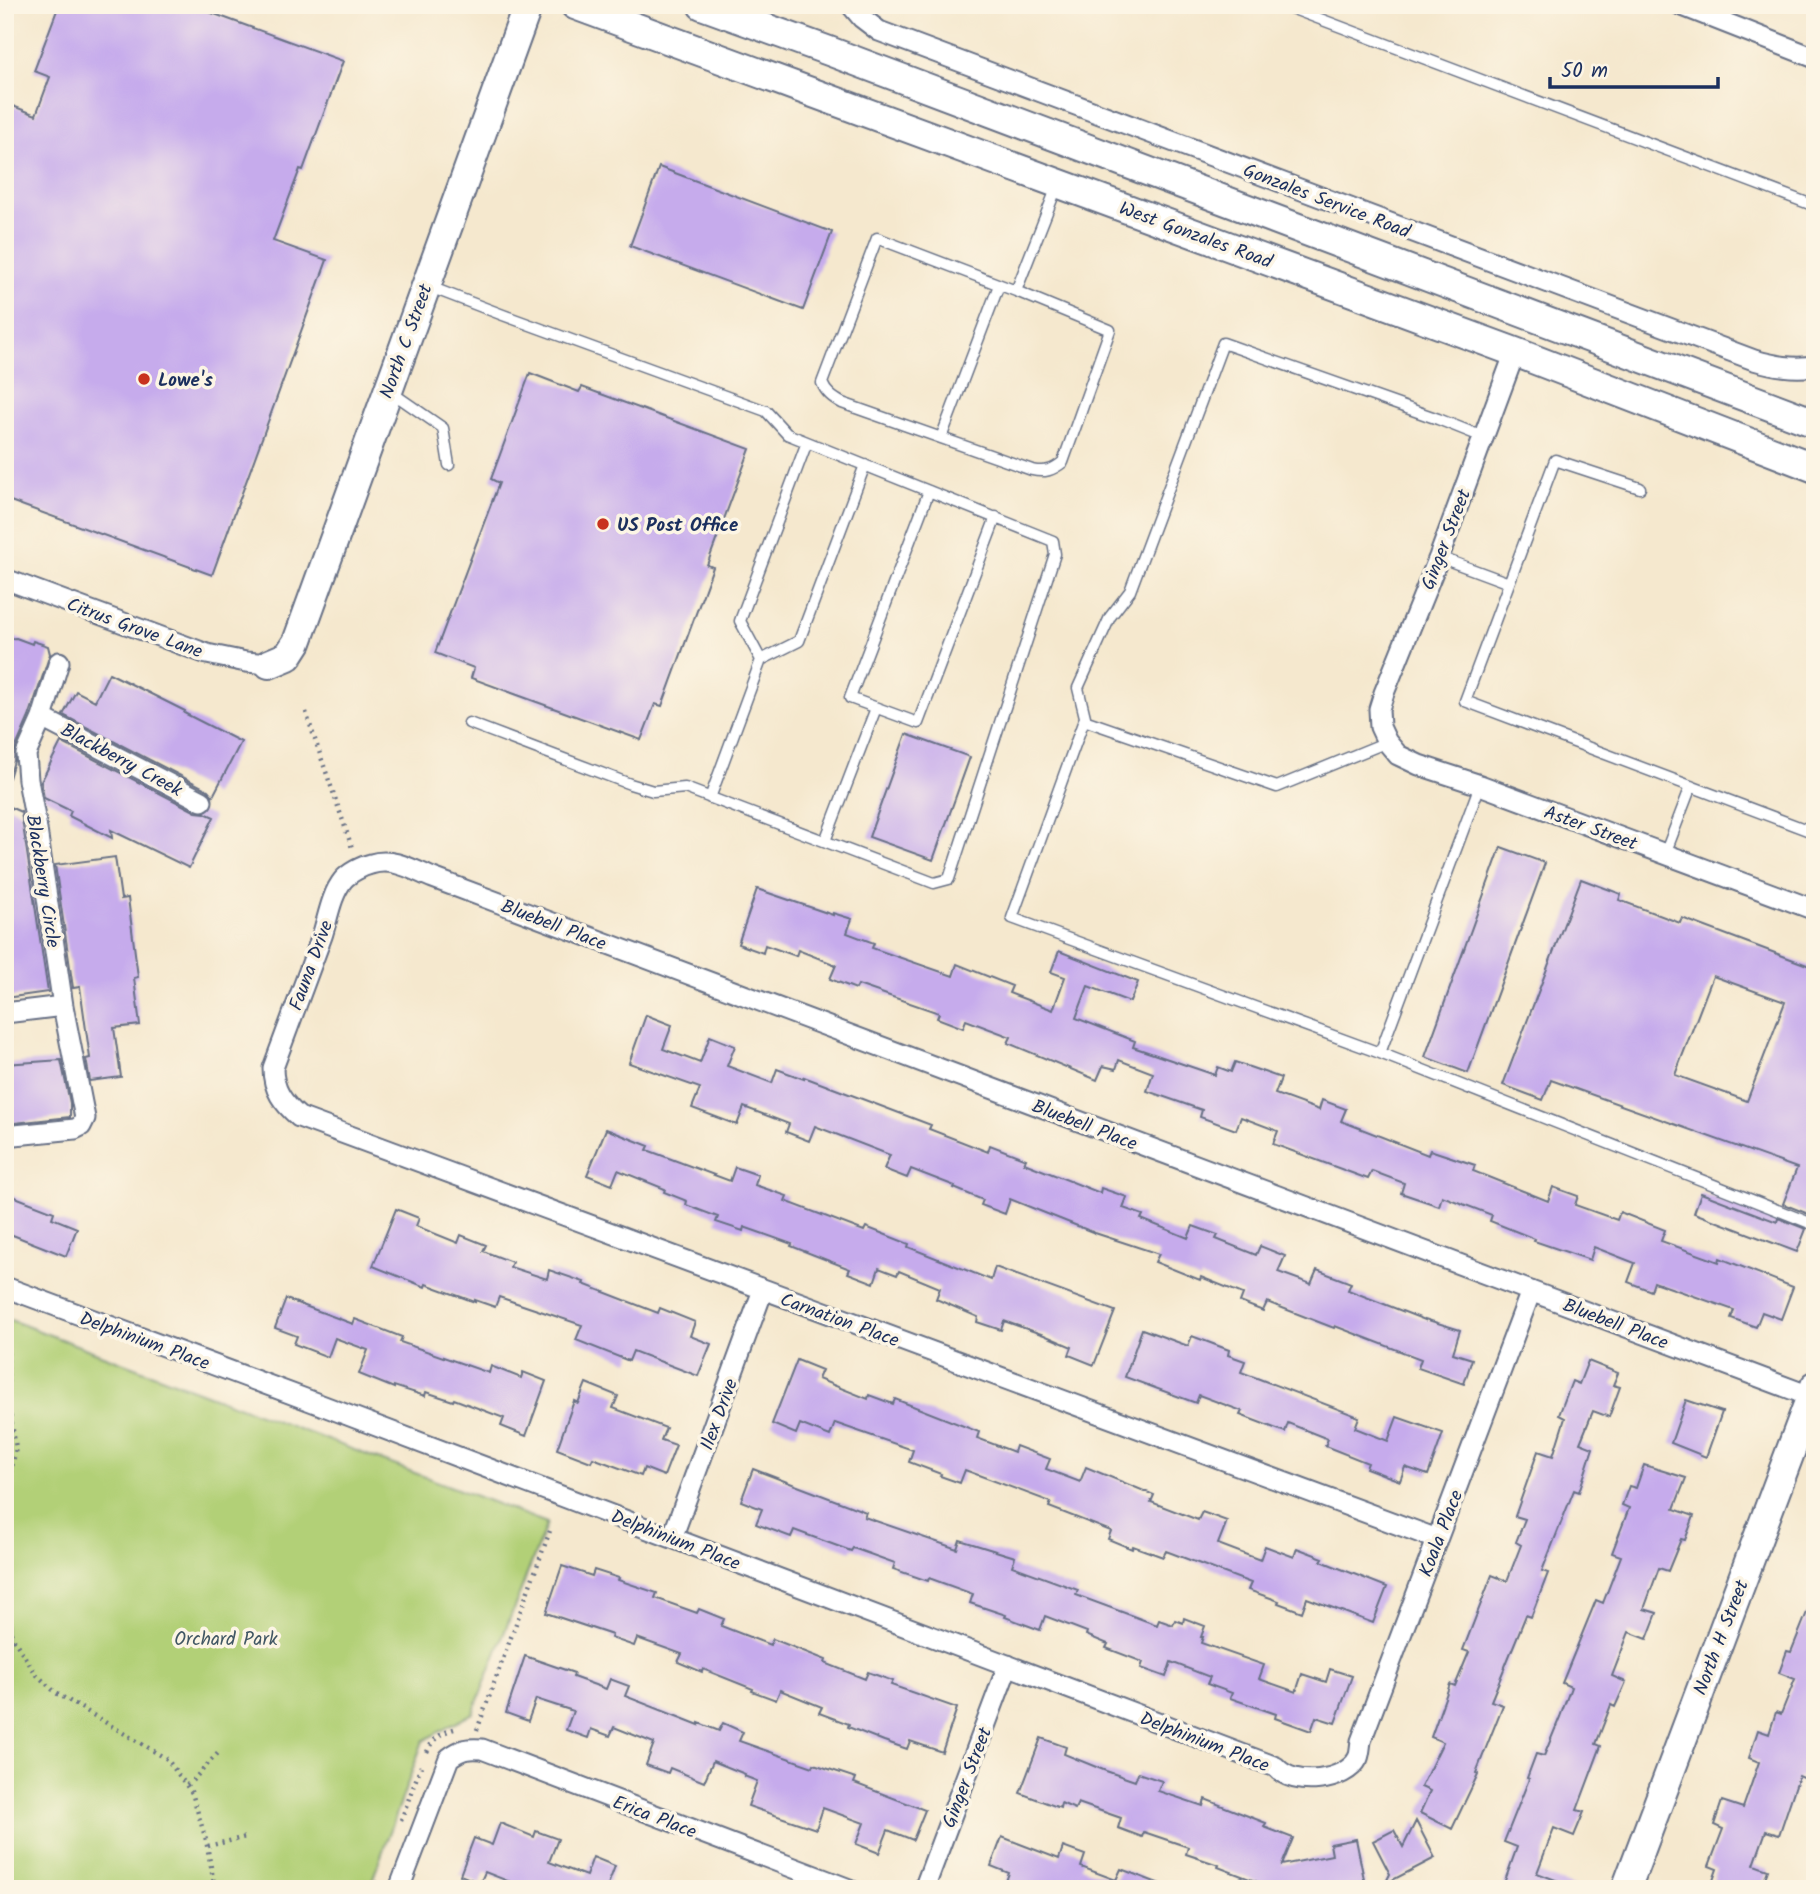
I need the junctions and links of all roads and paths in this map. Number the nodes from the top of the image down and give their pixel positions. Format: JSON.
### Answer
{"nodes":[{"id":1,"x":528,"y":5,"type":"edge"},
{"id":2,"x":575,"y":5,"type":"edge"},
{"id":3,"x":702,"y":5,"type":"edge"},
{"id":4,"x":851,"y":5,"type":"edge"},
{"id":5,"x":1283,"y":5,"type":"edge"},
{"id":6,"x":1680,"y":5,"type":"edge"},
{"id":7,"x":1815,"y":58,"type":"edge"},
{"id":8,"x":1058,"y":183,"type":"junction"},
{"id":9,"x":1815,"y":206,"type":"edge"},
{"id":10,"x":426,"y":285,"type":"junction"},
{"id":11,"x":999,"y":285,"type":"junction"},
{"id":12,"x":1016,"y":291,"type":"junction"},
{"id":13,"x":1515,"y":352,"type":"junction"},
{"id":14,"x":1815,"y":366,"type":"edge"},
{"id":15,"x":387,"y":390,"type":"junction"},
{"id":16,"x":1815,"y":424,"type":"edge"},
{"id":17,"x":1483,"y":437,"type":"junction"},
{"id":18,"x":941,"y":438,"type":"junction"},
{"id":19,"x":807,"y":442,"type":"junction"},
{"id":20,"x":449,"y":465,"type":"dead end"},
{"id":21,"x":865,"y":465,"type":"junction"},
{"id":22,"x":1815,"y":468,"type":"edge"},
{"id":23,"x":1640,"y":488,"type":"dead end"},
{"id":24,"x":929,"y":491,"type":"junction"},
{"id":25,"x":996,"y":517,"type":"junction"},
{"id":26,"x":1439,"y":557,"type":"junction"},
{"id":27,"x":5,"y":579,"type":"edge"},
{"id":28,"x":1509,"y":583,"type":"junction"},
{"id":29,"x":761,"y":660,"type":"junction"},
{"id":30,"x":59,"y":662,"type":"dead end"},
{"id":31,"x":269,"y":664,"type":"joint"},
{"id":32,"x":876,"y":708,"type":"junction"},
{"id":33,"x":306,"y":712,"type":"dead end"},
{"id":34,"x":41,"y":718,"type":"junction"},
{"id":35,"x":1086,"y":721,"type":"junction"},
{"id":36,"x":470,"y":723,"type":"dead end"},
{"id":37,"x":1383,"y":735,"type":"junction"},
{"id":38,"x":1479,"y":786,"type":"junction"},
{"id":39,"x":1691,"y":786,"type":"junction"},
{"id":40,"x":710,"y":797,"type":"junction"},
{"id":41,"x":202,"y":801,"type":"dead end"},
{"id":42,"x":1815,"y":833,"type":"edge"},
{"id":43,"x":825,"y":841,"type":"junction"},
{"id":44,"x":1665,"y":855,"type":"junction"},
{"id":45,"x":359,"y":869,"type":"junction"},
{"id":46,"x":1815,"y":911,"type":"edge"},
{"id":47,"x":63,"y":1006,"type":"junction"},
{"id":48,"x":5,"y":1013,"type":"edge"},
{"id":49,"x":1380,"y":1053,"type":"junction"},
{"id":50,"x":273,"y":1068,"type":"joint"},
{"id":51,"x":5,"y":1136,"type":"edge"},
{"id":52,"x":1815,"y":1225,"type":"edge"},
{"id":53,"x":5,"y":1287,"type":"edge"},
{"id":54,"x":763,"y":1290,"type":"junction"},
{"id":55,"x":1531,"y":1291,"type":"junction"},
{"id":56,"x":12,"y":1320,"type":"dead end"},
{"id":57,"x":1813,"y":1394,"type":"edge"},
{"id":58,"x":5,"y":1500,"type":"edge"},
{"id":59,"x":551,"y":1528,"type":"dead end"},
{"id":60,"x":672,"y":1538,"type":"junction"},
{"id":61,"x":1437,"y":1539,"type":"junction"},
{"id":62,"x":5,"y":1620,"type":"edge"},
{"id":63,"x":1008,"y":1665,"type":"junction"},
{"id":64,"x":219,"y":1752,"type":"dead end"},
{"id":65,"x":1344,"y":1770,"type":"joint"},
{"id":66,"x":187,"y":1785,"type":"junction"},
{"id":67,"x":400,"y":1821,"type":"dead end"},
{"id":68,"x":246,"y":1837,"type":"dead end"},
{"id":69,"x":208,"y":1846,"type":"junction"},
{"id":70,"x":381,"y":1876,"type":"dead end"},
{"id":71,"x":215,"y":1889,"type":"edge"},
{"id":72,"x":373,"y":1889,"type":"edge"},
{"id":73,"x":399,"y":1889,"type":"edge"},
{"id":74,"x":849,"y":1889,"type":"edge"},
{"id":75,"x":925,"y":1889,"type":"edge"},
{"id":76,"x":1626,"y":1889,"type":"edge"}],
"edges":[{"from":1,"to":10,"type":"main road","name":"North C Street"},
{"from":2,"to":8,"type":"main road","name":"West Gonzales Road"},
{"from":3,"to":16,"type":"main road"},
{"from":4,"to":14,"type":"street","name":"Gonzales Service Road"},
{"from":5,"to":9,"type":"lane"},
{"from":6,"to":7,"type":"street"},
{"from":8,"to":12,"type":"lane"},
{"from":8,"to":13,"type":"main road","name":"West Gonzales Road"},
{"from":10,"to":15,"type":"main road","name":"North C Street"},
{"from":10,"to":19,"type":"lane"},
{"from":11,"to":12,"type":"lane"},
{"from":11,"to":18,"type":"lane"},
{"from":11,"to":18,"type":"lane"},
{"from":12,"to":18,"type":"lane"},
{"from":13,"to":17,"type":"street","name":"Ginger Street"},
{"from":13,"to":22,"type":"main road","name":"West Gonzales Road"},
{"from":15,"to":20,"type":"lane"},
{"from":15,"to":31,"type":"main road","name":"North C Street"},
{"from":17,"to":26,"type":"street","name":"Ginger Street"},
{"from":17,"to":35,"type":"lane"},
{"from":19,"to":21,"type":"lane"},
{"from":19,"to":29,"type":"lane"},
{"from":21,"to":24,"type":"lane"},
{"from":21,"to":29,"type":"lane"},
{"from":23,"to":28,"type":"lane"},
{"from":24,"to":25,"type":"lane"},
{"from":24,"to":32,"type":"lane"},
{"from":25,"to":32,"type":"lane"},
{"from":25,"to":43,"type":"lane"},
{"from":26,"to":28,"type":"lane"},
{"from":26,"to":37,"type":"street","name":"Ginger Street"},
{"from":27,"to":31,"type":"street","name":"Citrus Grove Lane"},
{"from":28,"to":39,"type":"lane"},
{"from":29,"to":40,"type":"lane"},
{"from":30,"to":34,"type":"street","name":"Blackberry Circle"},
{"from":32,"to":43,"type":"lane"},
{"from":33,"to":45,"type":"path"},
{"from":34,"to":41,"type":"street","name":"Blackberry Creek"},
{"from":34,"to":47,"type":"street","name":"Blackberry Circle"},
{"from":35,"to":37,"type":"lane"},
{"from":35,"to":49,"type":"lane"},
{"from":36,"to":40,"type":"lane"},
{"from":37,"to":38,"type":"street","name":"Aster Street"},
{"from":38,"to":44,"type":"street","name":"Aster Street"},
{"from":38,"to":49,"type":"lane"},
{"from":39,"to":42,"type":"lane"},
{"from":39,"to":44,"type":"lane"},
{"from":40,"to":43,"type":"lane"},
{"from":44,"to":46,"type":"street","name":"Aster Street"},
{"from":45,"to":50,"type":"street","name":"Fauna Drive"},
{"from":45,"to":55,"type":"street","name":"Bluebell Place"},
{"from":47,"to":48,"type":"street"},
{"from":47,"to":51,"type":"street"},
{"from":49,"to":52,"type":"lane"},
{"from":50,"to":54,"type":"street","name":"Carnation Place"},
{"from":53,"to":60,"type":"street","name":"Delphinium Place"},
{"from":54,"to":60,"type":"street","name":"Ilex Drive"},
{"from":54,"to":61,"type":"street","name":"Carnation Place"},
{"from":55,"to":57,"type":"street","name":"Bluebell Place"},
{"from":55,"to":61,"type":"street","name":"Koala Place"},
{"from":56,"to":58,"type":"path"},
{"from":57,"to":76,"type":"main road","name":"North H Street"},
{"from":59,"to":67,"type":"path"},
{"from":60,"to":63,"type":"street","name":"Delphinium Place"},
{"from":61,"to":65,"type":"street","name":"Koala Place"},
{"from":62,"to":66,"type":"path"},
{"from":63,"to":65,"type":"street","name":"Delphinium Place"},
{"from":63,"to":75,"type":"street","name":"Ginger Street"},
{"from":64,"to":66,"type":"path"},
{"from":66,"to":69,"type":"path"},
{"from":68,"to":69,"type":"path"},
{"from":69,"to":71,"type":"path"},
{"from":70,"to":72,"type":"path"},
{"from":73,"to":74,"type":"street","name":"Erica Place"}]}
